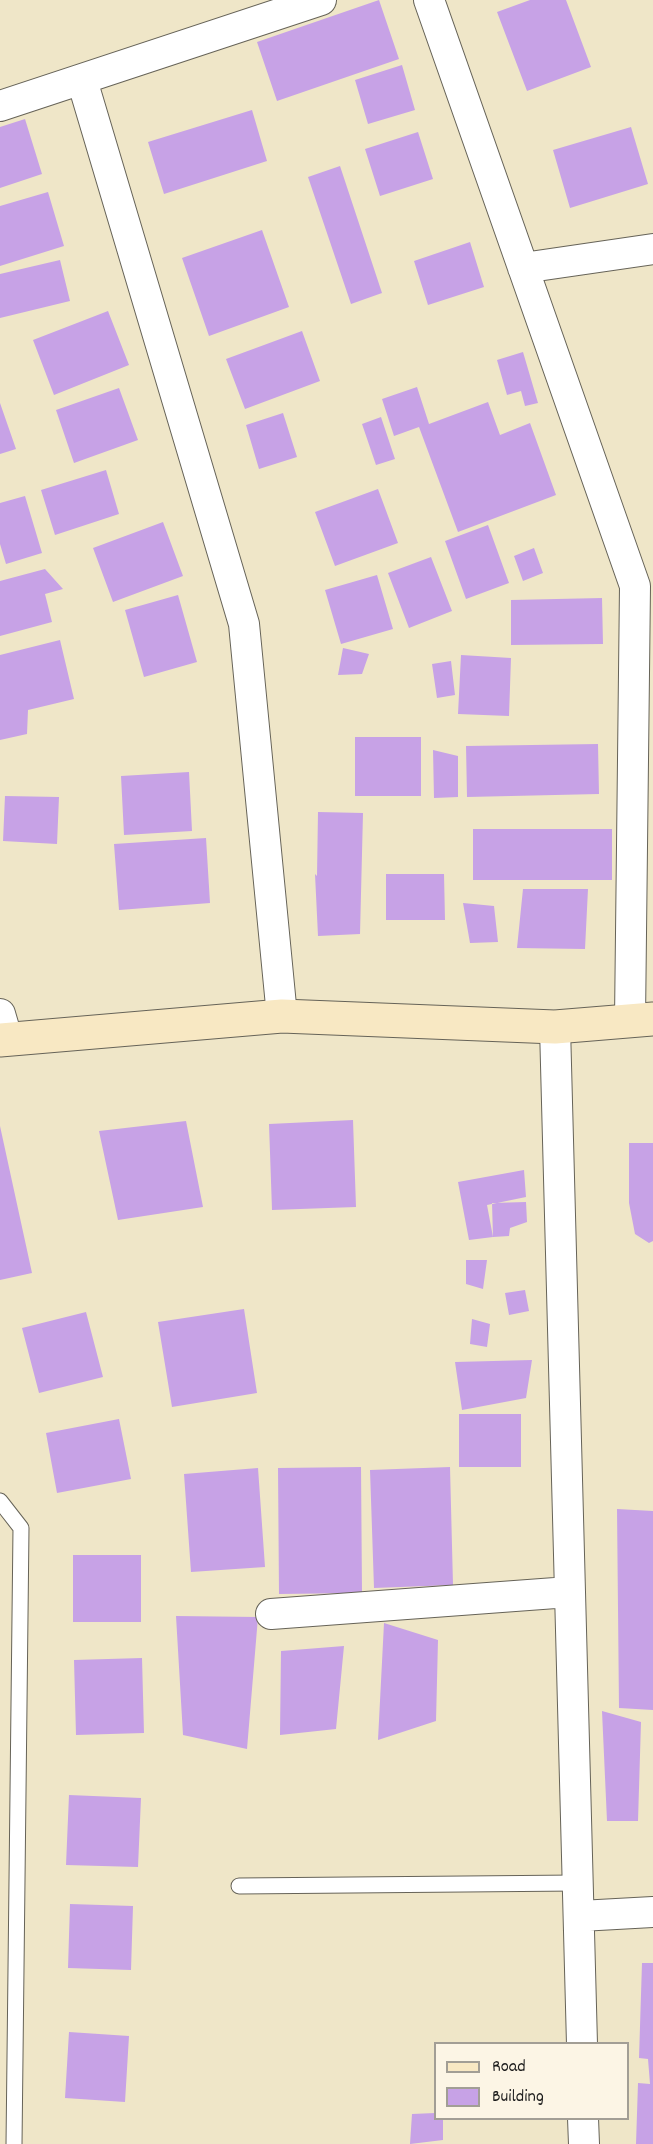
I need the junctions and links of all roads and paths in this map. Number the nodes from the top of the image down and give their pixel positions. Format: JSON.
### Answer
{"nodes":[{"id":1,"x":321,"y":0,"type":"edge"},
{"id":2,"x":429,"y":0,"type":"edge"},
{"id":3,"x":82,"y":80,"type":"junction"},
{"id":4,"x":0,"y":106,"type":"edge"},
{"id":5,"x":653,"y":249,"type":"edge"},
{"id":6,"x":523,"y":268,"type":"junction"},
{"id":7,"x":644,"y":588,"type":"edge"},
{"id":8,"x":282,"y":1016,"type":"junction"},
{"id":9,"x":641,"y":1019,"type":"edge"},
{"id":10,"x":555,"y":1027,"type":"junction"},
{"id":11,"x":2,"y":1031,"type":"edge"},
{"id":12,"x":0,"y":1501,"type":"edge"},
{"id":13,"x":569,"y":1592,"type":"junction"},
{"id":14,"x":271,"y":1614,"type":"dead end"},
{"id":15,"x":577,"y":1882,"type":"junction"},
{"id":16,"x":239,"y":1886,"type":"dead end"},
{"id":17,"x":653,"y":1912,"type":"edge"},
{"id":18,"x":580,"y":1916,"type":"junction"},
{"id":19,"x":582,"y":2042,"type":"edge"},
{"id":20,"x":583,"y":2120,"type":"edge"},
{"id":21,"x":14,"y":2144,"type":"edge"},
{"id":22,"x":584,"y":2144,"type":"edge"}],
"edges":[{"from":1,"to":3,"type":"street"},
{"from":2,"to":6,"type":"street"},
{"from":3,"to":4,"type":"street"},
{"from":3,"to":8,"type":"street"},
{"from":5,"to":6,"type":"street"},
{"from":6,"to":7,"type":"street"},
{"from":7,"to":9,"type":"street"},
{"from":8,"to":10,"type":"main road"},
{"from":8,"to":11,"type":"main road"},
{"from":9,"to":10,"type":"main road"},
{"from":10,"to":13,"type":"street"},
{"from":12,"to":21,"type":"lane"},
{"from":13,"to":14,"type":"street"},
{"from":13,"to":15,"type":"street"},
{"from":15,"to":16,"type":"lane"},
{"from":15,"to":18,"type":"street"},
{"from":17,"to":18,"type":"street"},
{"from":18,"to":19,"type":"street"},
{"from":20,"to":22,"type":"street"}]}
